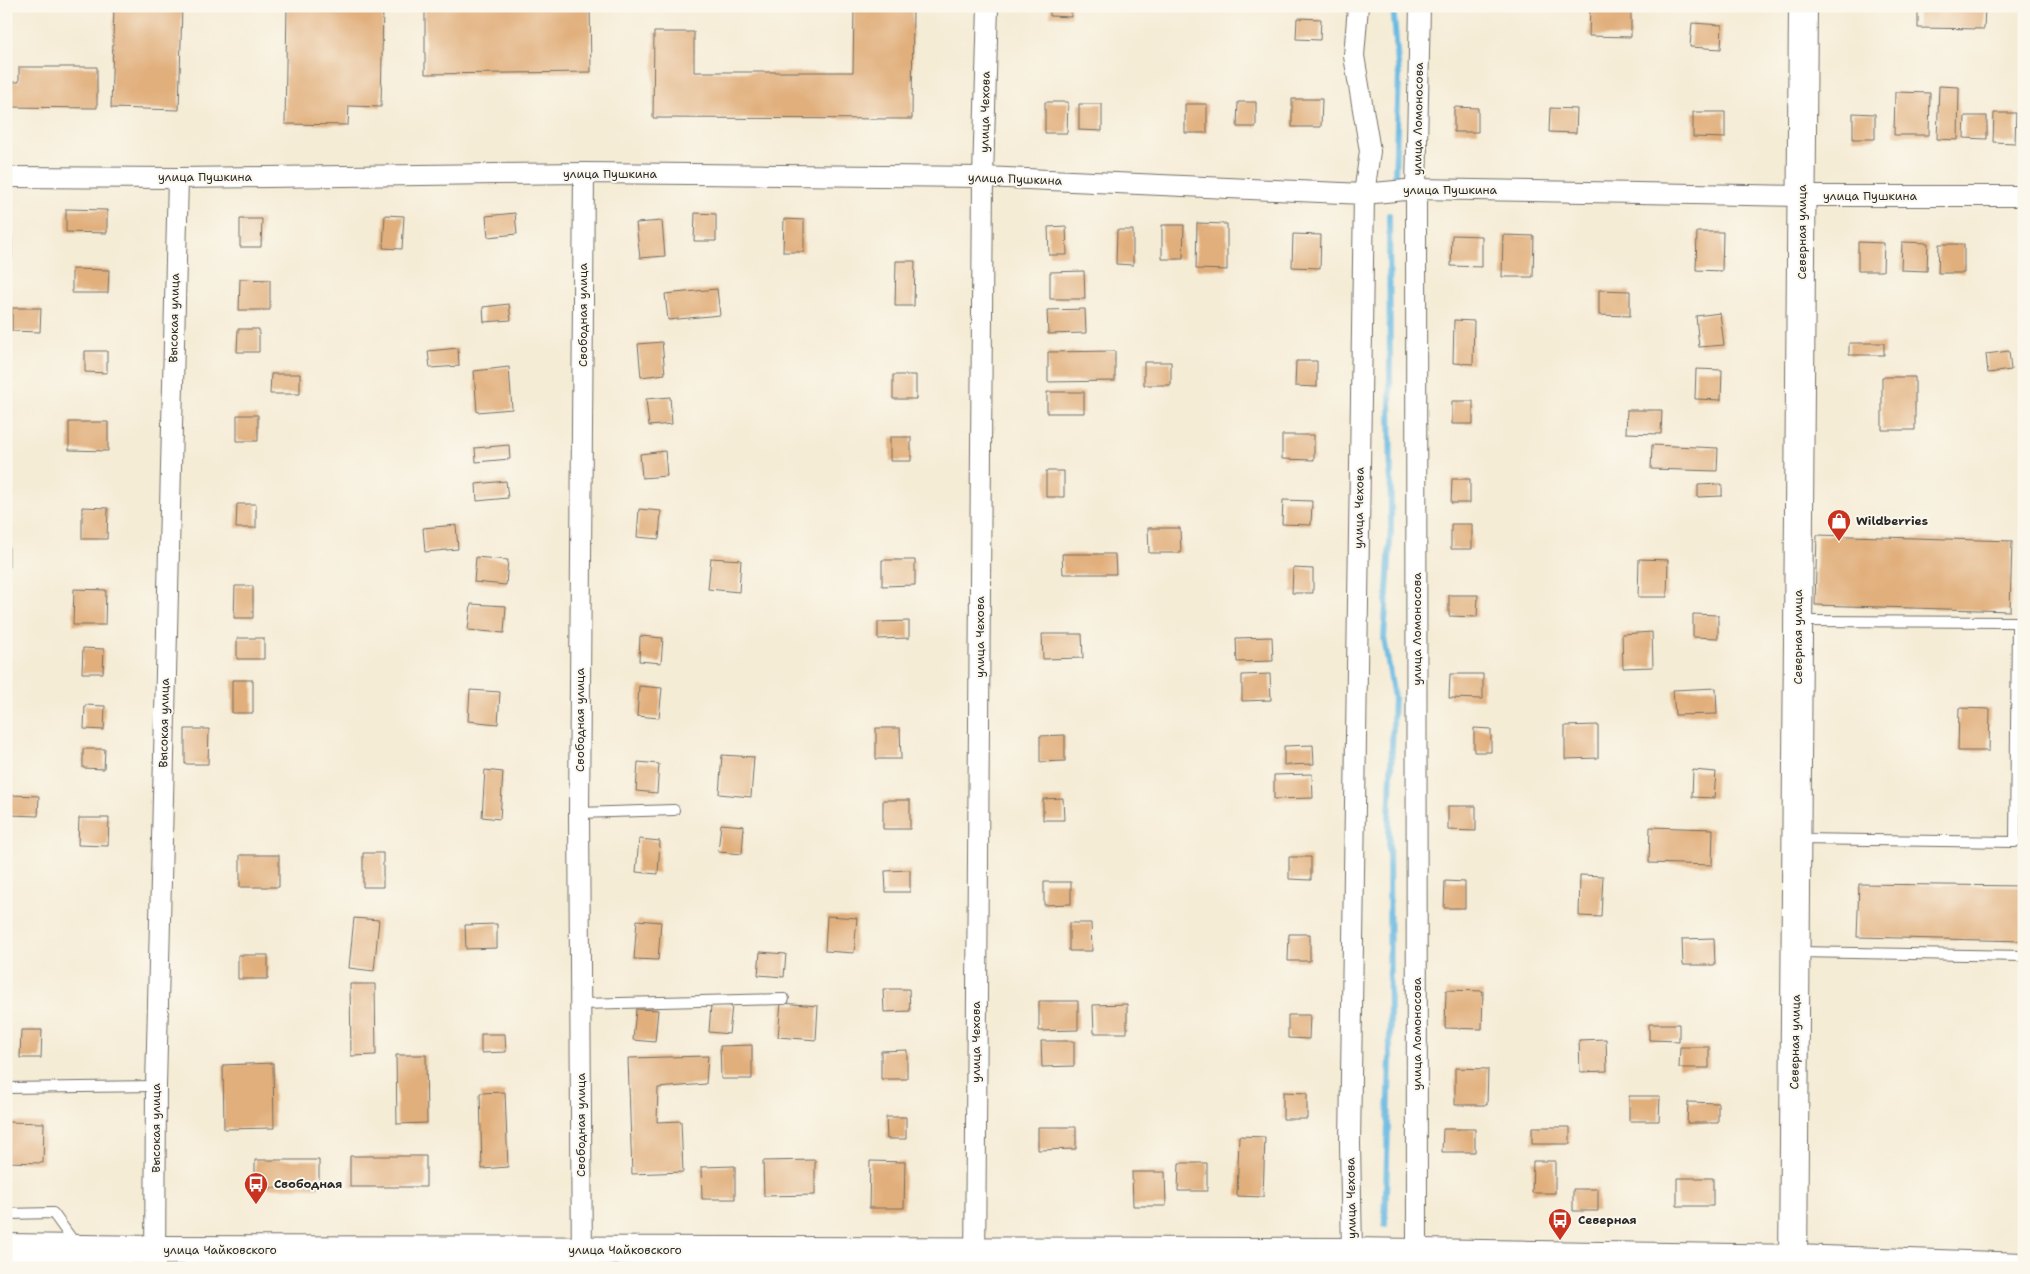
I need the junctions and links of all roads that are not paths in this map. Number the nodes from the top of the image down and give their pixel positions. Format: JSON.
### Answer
{"nodes":[{"id":1,"x":988,"y":6,"type":"edge"},
{"id":2,"x":1358,"y":6,"type":"edge"},
{"id":3,"x":1420,"y":6,"type":"edge"},
{"id":4,"x":1803,"y":6,"type":"edge"},
{"id":5,"x":584,"y":173,"type":"junction"},
{"id":6,"x":6,"y":177,"type":"edge"},
{"id":7,"x":984,"y":177,"type":"junction"},
{"id":8,"x":178,"y":178,"type":"junction"},
{"id":9,"x":1416,"y":188,"type":"junction"},
{"id":10,"x":1364,"y":194,"type":"junction"},
{"id":11,"x":1802,"y":196,"type":"junction"},
{"id":12,"x":2024,"y":196,"type":"edge"},
{"id":13,"x":1798,"y":621,"type":"junction"},
{"id":14,"x":674,"y":810,"type":"dead end"},
{"id":15,"x":579,"y":813,"type":"junction"},
{"id":16,"x":1797,"y":839,"type":"junction"},
{"id":17,"x":1796,"y":952,"type":"junction"},
{"id":18,"x":2024,"y":956,"type":"edge"},
{"id":19,"x":784,"y":998,"type":"dead end"},
{"id":20,"x":581,"y":1004,"type":"junction"},
{"id":21,"x":156,"y":1086,"type":"junction"},
{"id":22,"x":6,"y":1088,"type":"edge"},
{"id":23,"x":6,"y":1214,"type":"edge"},
{"id":24,"x":6,"y":1248,"type":"edge"},
{"id":25,"x":79,"y":1249,"type":"junction"},
{"id":26,"x":1352,"y":1252,"type":"junction"},
{"id":27,"x":1417,"y":1253,"type":"junction"},
{"id":28,"x":155,"y":1259,"type":"edge"},
{"id":29,"x":582,"y":1259,"type":"edge"},
{"id":30,"x":975,"y":1260,"type":"edge"},
{"id":31,"x":1794,"y":1263,"type":"edge"},
{"id":32,"x":2024,"y":1267,"type":"edge"}],
"edges":[{"from":1,"to":7,"type":"street","name":"улица Чехова"},
{"from":2,"to":10,"type":"street","name":"улица Чехова"},
{"from":3,"to":9,"type":"street","name":"улица Ломоносова"},
{"from":4,"to":11,"type":"main road","name":"Северная улица"},
{"from":5,"to":7,"type":"street","name":"улица Пушкина"},
{"from":5,"to":8,"type":"street","name":"улица Пушкина"},
{"from":5,"to":15,"type":"street","name":"Свободная улица"},
{"from":6,"to":8,"type":"street","name":"улица Пушкина"},
{"from":7,"to":10,"type":"street","name":"улица Пушкина"},
{"from":7,"to":30,"type":"street","name":"улица Чехова"},
{"from":8,"to":21,"type":"street","name":"Высокая улица"},
{"from":9,"to":10,"type":"street","name":"улица Пушкина"},
{"from":9,"to":11,"type":"street","name":"улица Пушкина"},
{"from":9,"to":27,"type":"street","name":"улица Ломоносова"},
{"from":10,"to":26,"type":"street","name":"улица Чехова"},
{"from":11,"to":12,"type":"street","name":"улица Пушкина"},
{"from":11,"to":13,"type":"main road","name":"Северная улица"},
{"from":13,"to":16,"type":"main road","name":"Северная улица"},
{"from":13,"to":16,"type":"lane"},
{"from":14,"to":15,"type":"lane"},
{"from":15,"to":20,"type":"street","name":"Свободная улица"},
{"from":16,"to":17,"type":"main road","name":"Северная улица"},
{"from":17,"to":18,"type":"lane"},
{"from":17,"to":31,"type":"main road","name":"Северная улица"},
{"from":19,"to":20,"type":"lane"},
{"from":20,"to":29,"type":"street","name":"Свободная улица"},
{"from":21,"to":22,"type":"lane"},
{"from":21,"to":28,"type":"street","name":"Высокая улица"},
{"from":23,"to":25,"type":"lane"},
{"from":24,"to":25,"type":"main road","name":"улица Чайковского"},
{"from":25,"to":28,"type":"main road","name":"улица Чайковского"},
{"from":26,"to":27,"type":"main road","name":"улица Чайковского"},
{"from":26,"to":30,"type":"main road","name":"улица Чайковского"},
{"from":27,"to":31,"type":"main road","name":"улица Чайковского"},
{"from":28,"to":29,"type":"main road","name":"улица Чайковского"},
{"from":29,"to":30,"type":"main road","name":"улица Чайковского"},
{"from":31,"to":32,"type":"main road","name":"улица Чайковского"}]}
